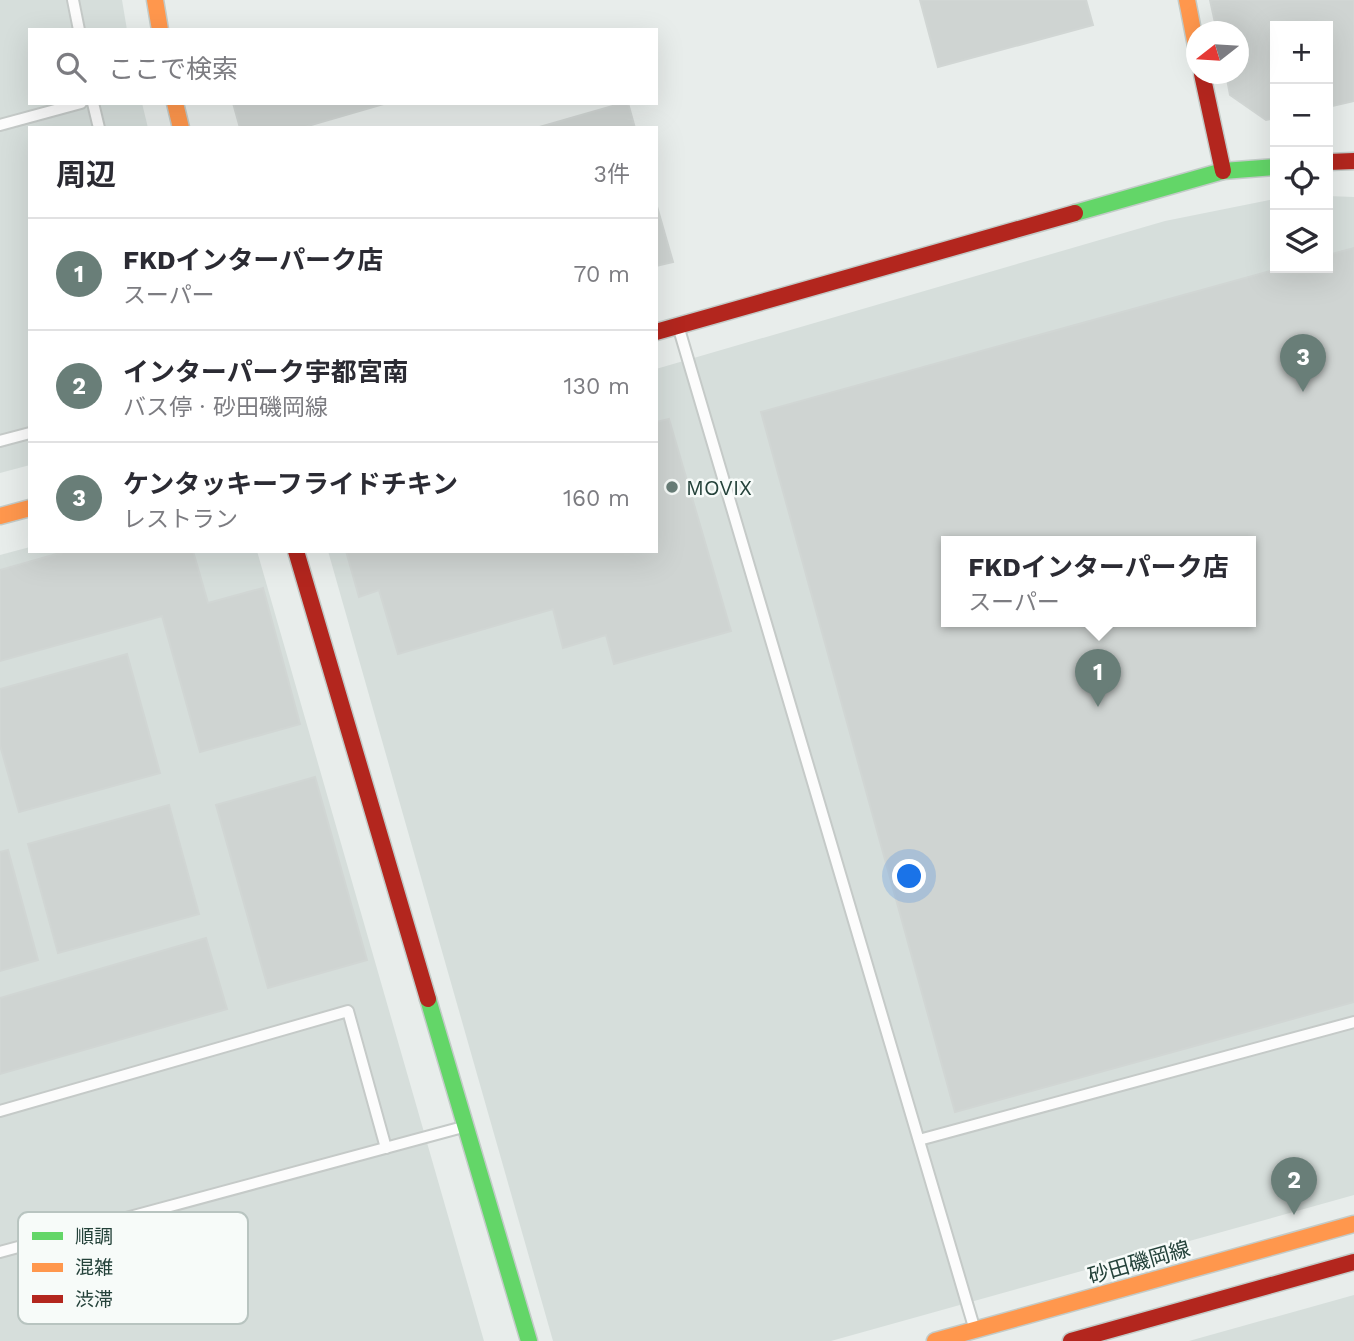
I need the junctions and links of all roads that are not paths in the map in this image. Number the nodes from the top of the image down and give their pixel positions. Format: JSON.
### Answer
{"nodes":[{"id":1,"x":73,"y":0,"type":"edge"},
{"id":2,"x":155,"y":0,"type":"edge"},
{"id":3,"x":1187,"y":0,"type":"edge"},
{"id":4,"x":1191,"y":21,"type":"edge"},
{"id":5,"x":79,"y":28,"type":"edge"},
{"id":6,"x":160,"y":28,"type":"edge"},
{"id":7,"x":1204,"y":84,"type":"edge"},
{"id":8,"x":74,"y":105,"type":"edge"},
{"id":9,"x":93,"y":105,"type":"edge"},
{"id":10,"x":175,"y":105,"type":"edge"},
{"id":11,"x":0,"y":125,"type":"edge"},
{"id":12,"x":99,"y":126,"type":"edge"},
{"id":13,"x":180,"y":126,"type":"edge"},
{"id":14,"x":1354,"y":161,"type":"edge"},
{"id":15,"x":1333,"y":162,"type":"edge"},
{"id":16,"x":1270,"y":167,"type":"edge"},
{"id":17,"x":1223,"y":171,"type":"junction"},
{"id":18,"x":678,"y":326,"type":"junction"},
{"id":19,"x":658,"y":331,"type":"edge"},
{"id":20,"x":28,"y":434,"type":"edge"},
{"id":21,"x":0,"y":441,"type":"edge"},
{"id":22,"x":28,"y":509,"type":"edge"},
{"id":23,"x":0,"y":516,"type":"edge"},
{"id":24,"x":297,"y":553,"type":"edge"},
{"id":25,"x":1354,"y":1022,"type":"edge"},
{"id":26,"x":0,"y":1111,"type":"edge"},
{"id":27,"x":466,"y":1126,"type":"junction"},
{"id":28,"x":919,"y":1140,"type":"junction"},
{"id":29,"x":386,"y":1148,"type":"junction"},
{"id":30,"x":148,"y":1212,"type":"edge"},
{"id":31,"x":1354,"y":1224,"type":"edge"},
{"id":32,"x":18,"y":1247,"type":"edge"},
{"id":33,"x":0,"y":1252,"type":"edge"},
{"id":34,"x":1354,"y":1262,"type":"edge"},
{"id":35,"x":975,"y":1329,"type":"junction"},
{"id":36,"x":529,"y":1341,"type":"edge"},
{"id":37,"x":935,"y":1341,"type":"edge"},
{"id":38,"x":1071,"y":1341,"type":"edge"}],
"edges":[{"from":1,"to":5,"type":"lane"},
{"from":2,"to":6,"type":"street"},
{"from":3,"to":4,"type":"street"},
{"from":7,"to":17,"type":"street"},
{"from":8,"to":11,"type":"lane"},
{"from":9,"to":12,"type":"lane"},
{"from":10,"to":13,"type":"street"},
{"from":14,"to":15,"type":"street"},
{"from":16,"to":17,"type":"street"},
{"from":17,"to":18,"type":"street"},
{"from":18,"to":19,"type":"street"},
{"from":18,"to":28,"type":"lane"},
{"from":20,"to":21,"type":"lane"},
{"from":22,"to":23,"type":"street"},
{"from":24,"to":27,"type":"street"},
{"from":25,"to":28,"type":"lane"},
{"from":26,"to":29,"type":"lane"},
{"from":27,"to":29,"type":"lane"},
{"from":27,"to":36,"type":"street"},
{"from":28,"to":35,"type":"lane"},
{"from":29,"to":30,"type":"lane"},
{"from":31,"to":35,"type":"street","name":"砂田磯岡線"},
{"from":32,"to":33,"type":"lane"},
{"from":34,"to":38,"type":"street"},
{"from":35,"to":37,"type":"street","name":"砂田磯岡線"}]}
